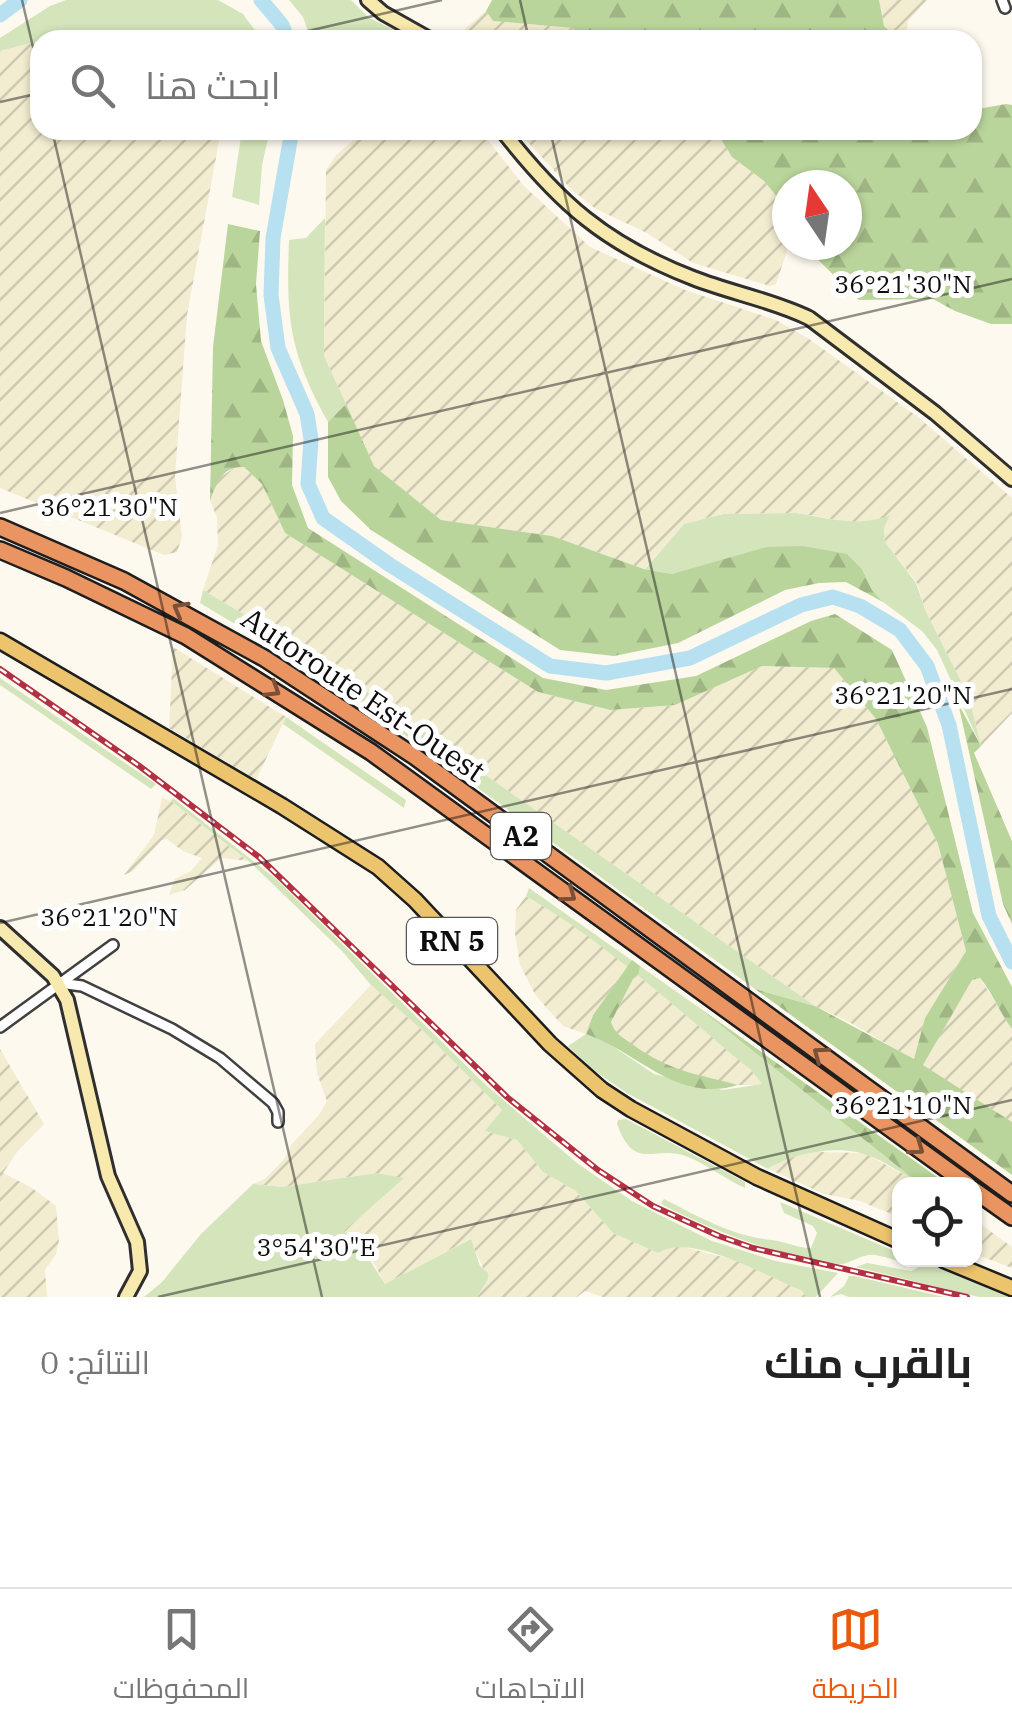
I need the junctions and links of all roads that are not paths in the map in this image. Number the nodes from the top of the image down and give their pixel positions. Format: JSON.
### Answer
{"nodes":[{"id":1,"x":368,"y":0,"type":"edge"},
{"id":2,"x":413,"y":30,"type":"edge"},
{"id":3,"x":510,"y":140,"type":"edge"},
{"id":4,"x":1012,"y":479,"type":"edge"},
{"id":5,"x":0,"y":528,"type":"edge"},
{"id":6,"x":0,"y":550,"type":"edge"},
{"id":7,"x":0,"y":641,"type":"edge"},
{"id":8,"x":0,"y":928,"type":"edge"},
{"id":9,"x":113,"y":945,"type":"dead end"},
{"id":10,"x":59,"y":983,"type":"junction"},
{"id":11,"x":0,"y":1027,"type":"edge"},
{"id":12,"x":278,"y":1122,"type":"dead end"},
{"id":13,"x":957,"y":1177,"type":"edge"},
{"id":14,"x":1012,"y":1194,"type":"edge"},
{"id":15,"x":982,"y":1196,"type":"edge"},
{"id":16,"x":1012,"y":1217,"type":"edge"},
{"id":17,"x":892,"y":1237,"type":"edge"},
{"id":18,"x":961,"y":1267,"type":"edge"},
{"id":19,"x":1012,"y":1288,"type":"edge"},
{"id":20,"x":126,"y":1297,"type":"edge"}],
"edges":[{"from":1,"to":2,"type":"street"},
{"from":3,"to":4,"type":"street"},
{"from":14,"to":5,"type":"highway","name":"Autoroute Est-Ouest","number":"A2","one_way":true},
{"from":6,"to":13,"type":"highway","name":"Autoroute Est-Ouest","number":"A2","one_way":true},
{"from":7,"to":17,"type":"main road","number":"RN 5"},
{"from":8,"to":10,"type":"street"},
{"from":9,"to":10,"type":"street"},
{"from":10,"to":11,"type":"street"},
{"from":10,"to":12,"type":"street"},
{"from":10,"to":20,"type":"street"},
{"from":15,"to":16,"type":"highway"},
{"from":18,"to":19,"type":"main road"}]}
